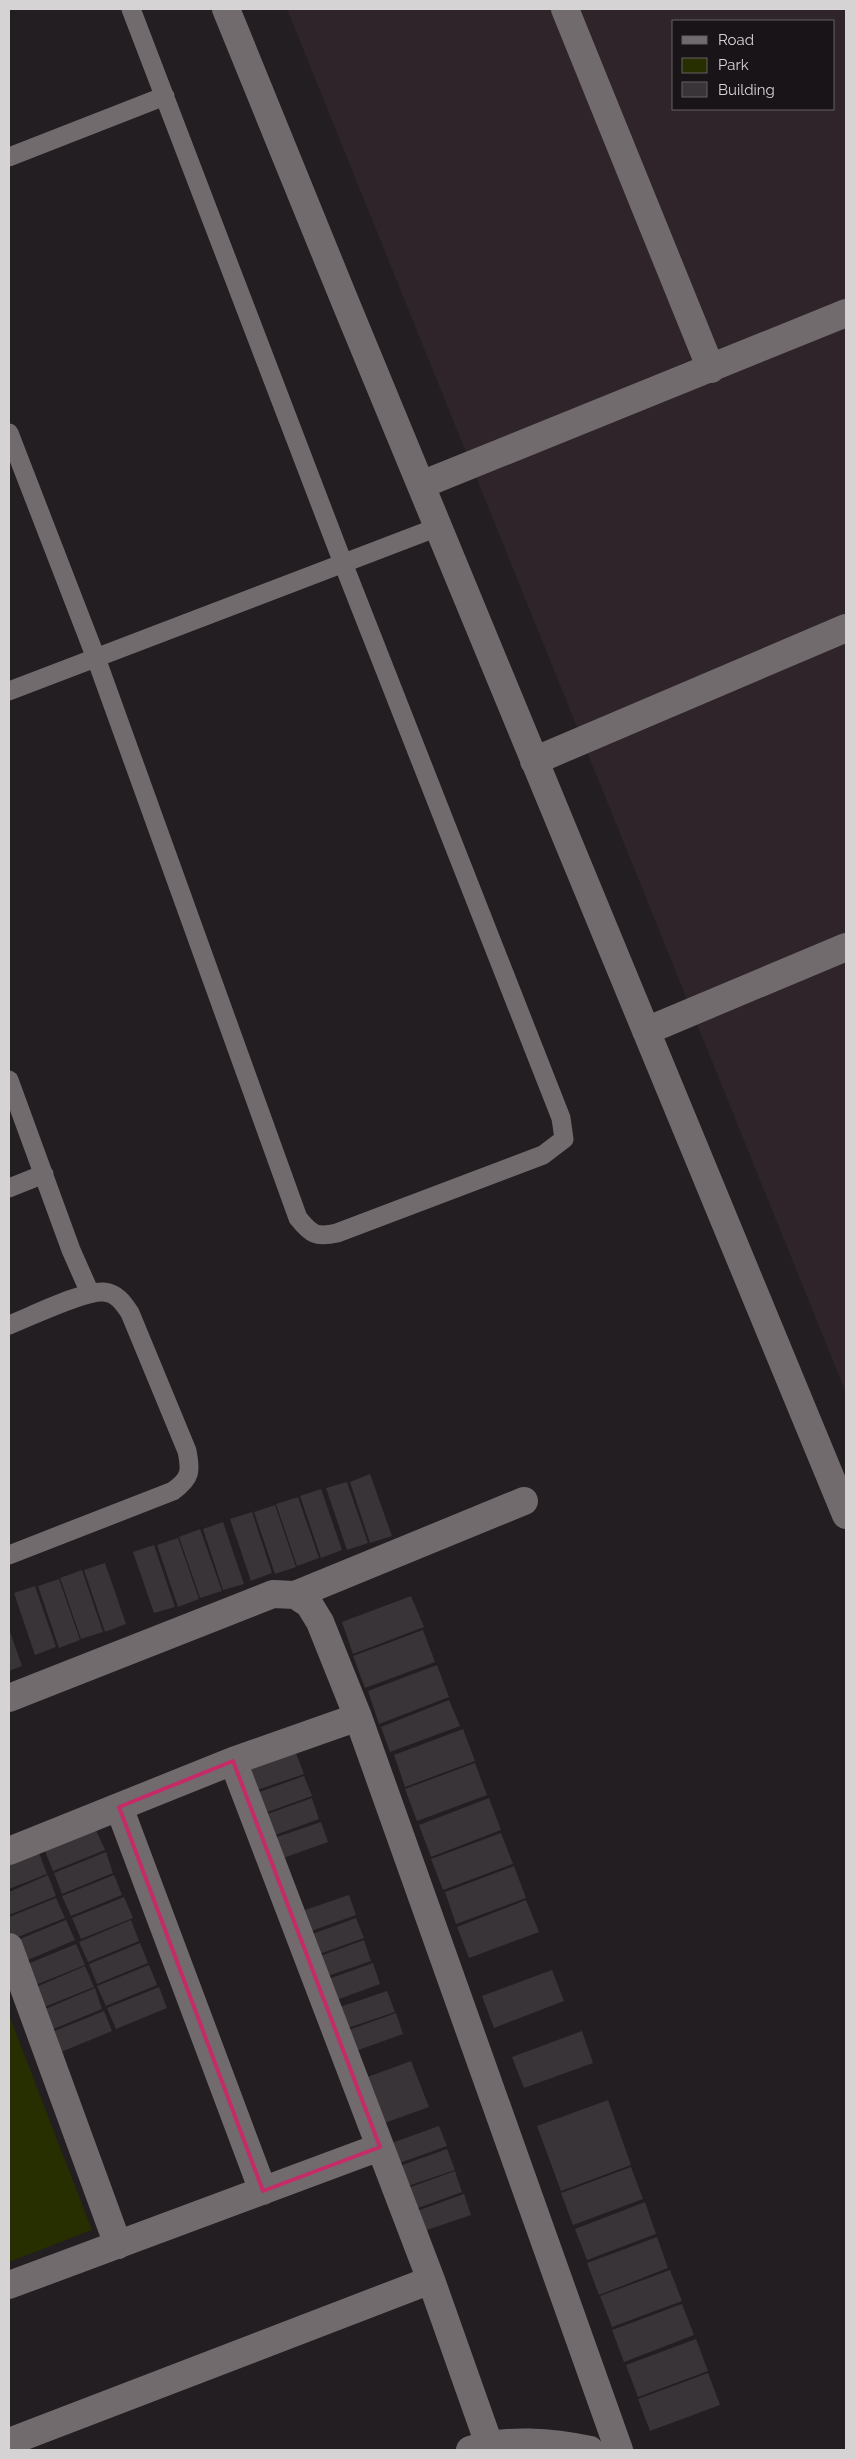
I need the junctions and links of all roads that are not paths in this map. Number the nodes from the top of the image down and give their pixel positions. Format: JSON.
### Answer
{"nodes":[{"id":1,"x":131,"y":9,"type":"edge"},
{"id":2,"x":226,"y":9,"type":"edge"},
{"id":3,"x":565,"y":9,"type":"edge"},
{"id":4,"x":164,"y":96,"type":"junction"},
{"id":5,"x":9,"y":157,"type":"edge"},
{"id":6,"x":846,"y":313,"type":"edge"},
{"id":7,"x":711,"y":370,"type":"junction"},
{"id":8,"x":9,"y":433,"type":"edge"},
{"id":9,"x":421,"y":485,"type":"junction"},
{"id":10,"x":438,"y":527,"type":"junction"},
{"id":11,"x":343,"y":564,"type":"junction"},
{"id":12,"x":846,"y":628,"type":"edge"},
{"id":13,"x":96,"y":658,"type":"junction"},
{"id":14,"x":9,"y":691,"type":"edge"},
{"id":15,"x":534,"y":761,"type":"junction"},
{"id":16,"x":846,"y":947,"type":"edge"},
{"id":17,"x":646,"y":1031,"type":"junction"},
{"id":18,"x":9,"y":1080,"type":"edge"},
{"id":19,"x":44,"y":1174,"type":"junction"},
{"id":20,"x":9,"y":1188,"type":"edge"},
{"id":21,"x":90,"y":1293,"type":"junction"},
{"id":22,"x":9,"y":1325,"type":"edge"},
{"id":23,"x":524,"y":1501,"type":"dead end"},
{"id":24,"x":846,"y":1515,"type":"edge"},
{"id":25,"x":9,"y":1555,"type":"edge"},
{"id":26,"x":295,"y":1594,"type":"junction"},
{"id":27,"x":9,"y":1698,"type":"edge"},
{"id":28,"x":358,"y":1717,"type":"junction"},
{"id":29,"x":233,"y":1762,"type":"junction"},
{"id":30,"x":119,"y":1807,"type":"junction"},
{"id":31,"x":9,"y":1851,"type":"edge"},
{"id":32,"x":9,"y":1947,"type":"edge"},
{"id":33,"x":380,"y":2147,"type":"junction"},
{"id":34,"x":262,"y":2191,"type":"junction"},
{"id":35,"x":118,"y":2245,"type":"junction"},
{"id":36,"x":431,"y":2280,"type":"junction"},
{"id":37,"x":9,"y":2285,"type":"edge"},
{"id":38,"x":9,"y":2442,"type":"edge"},
{"id":39,"x":480,"y":2447,"type":"edge"},
{"id":40,"x":576,"y":2449,"type":"edge"},
{"id":41,"x":619,"y":2450,"type":"edge"}],
"edges":[{"from":1,"to":4,"type":"lane"},
{"from":2,"to":9,"type":"street"},
{"from":3,"to":7,"type":"street"},
{"from":4,"to":5,"type":"lane"},
{"from":4,"to":11,"type":"lane"},
{"from":6,"to":7,"type":"street"},
{"from":7,"to":9,"type":"street"},
{"from":8,"to":13,"type":"lane"},
{"from":9,"to":10,"type":"street"},
{"from":10,"to":11,"type":"lane"},
{"from":10,"to":15,"type":"street"},
{"from":11,"to":13,"type":"lane"},
{"from":11,"to":13,"type":"lane"},
{"from":12,"to":15,"type":"street"},
{"from":13,"to":14,"type":"lane"},
{"from":15,"to":17,"type":"street"},
{"from":16,"to":17,"type":"street"},
{"from":17,"to":24,"type":"street"},
{"from":18,"to":19,"type":"lane"},
{"from":19,"to":20,"type":"lane"},
{"from":19,"to":21,"type":"lane"},
{"from":21,"to":22,"type":"lane"},
{"from":21,"to":25,"type":"lane"},
{"from":23,"to":26,"type":"street"},
{"from":26,"to":27,"type":"street"},
{"from":26,"to":28,"type":"street"},
{"from":28,"to":29,"type":"street"},
{"from":28,"to":41,"type":"street"},
{"from":29,"to":30,"type":"street"},
{"from":29,"to":33,"type":"street"},
{"from":30,"to":31,"type":"street"},
{"from":30,"to":34,"type":"street"},
{"from":32,"to":35,"type":"street"},
{"from":33,"to":34,"type":"street"},
{"from":33,"to":36,"type":"street"},
{"from":34,"to":35,"type":"street"},
{"from":35,"to":37,"type":"street"},
{"from":36,"to":38,"type":"street"},
{"from":36,"to":39,"type":"street"},
{"from":39,"to":40,"type":"street"}]}
